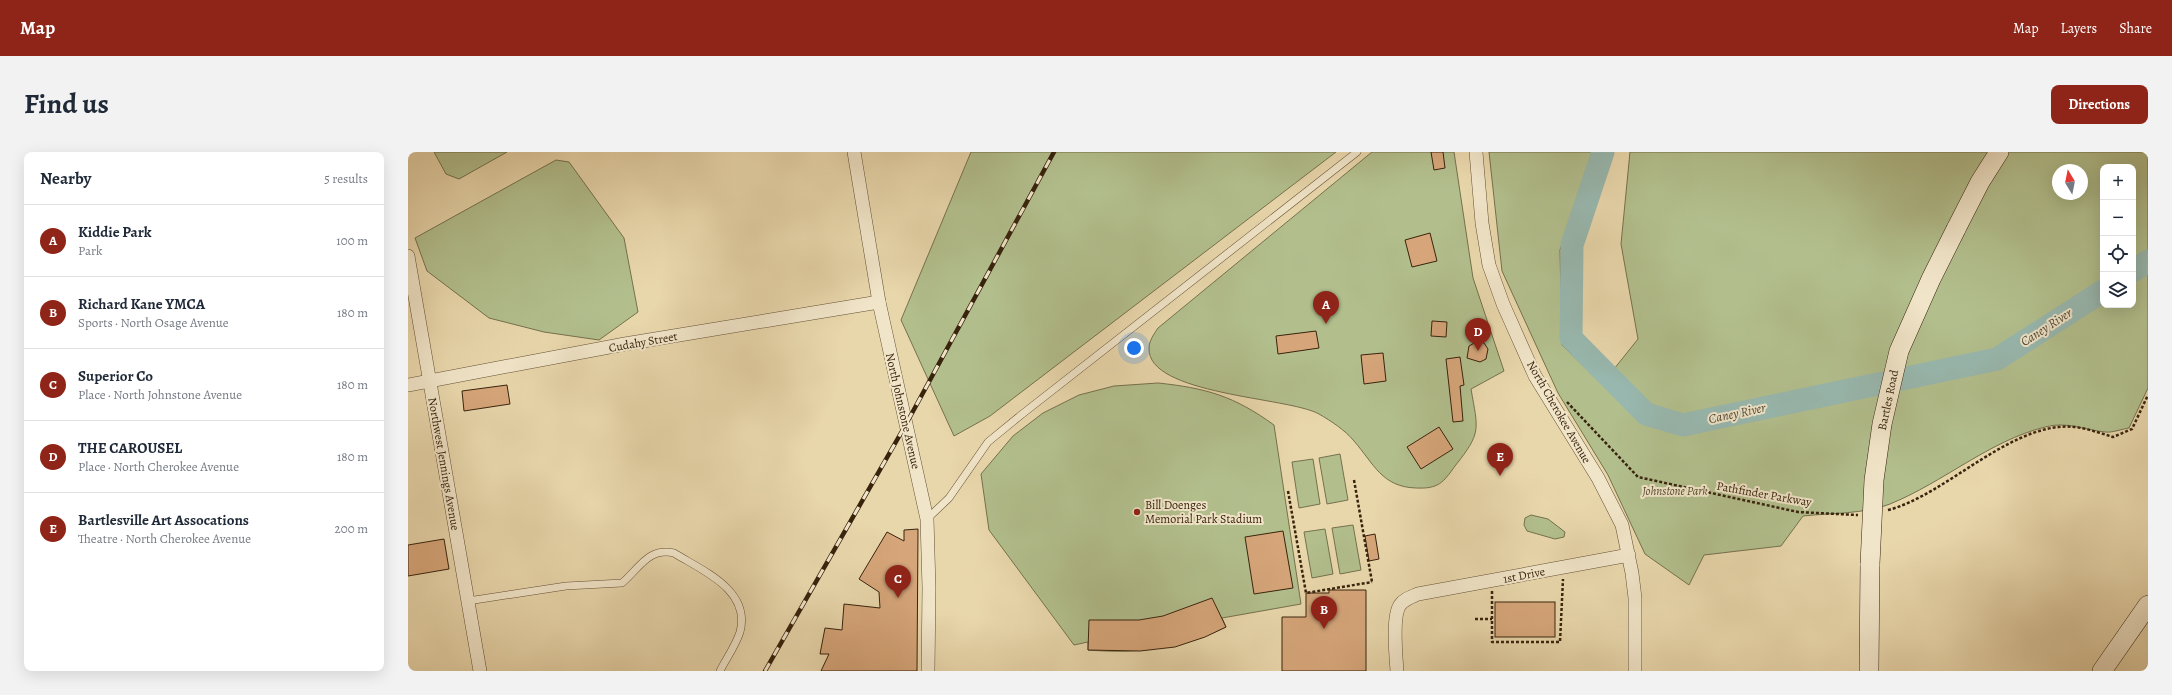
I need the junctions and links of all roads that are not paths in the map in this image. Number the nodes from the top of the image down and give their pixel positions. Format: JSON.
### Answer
{"nodes":[{"id":1,"x":854,"y":152,"type":"edge"},
{"id":2,"x":1357,"y":152,"type":"edge"},
{"id":3,"x":1476,"y":152,"type":"edge"},
{"id":4,"x":1999,"y":152,"type":"edge"},
{"id":5,"x":408,"y":256,"type":"edge"},
{"id":6,"x":879,"y":302,"type":"junction"},
{"id":7,"x":429,"y":381,"type":"junction"},
{"id":8,"x":408,"y":385,"type":"edge"},
{"id":9,"x":927,"y":519,"type":"junction"},
{"id":10,"x":1629,"y":555,"type":"junction"},
{"id":11,"x":468,"y":601,"type":"junction"},
{"id":12,"x":2148,"y":605,"type":"edge"},
{"id":13,"x":480,"y":671,"type":"edge"},
{"id":14,"x":720,"y":671,"type":"edge"},
{"id":15,"x":928,"y":671,"type":"edge"},
{"id":16,"x":1397,"y":671,"type":"edge"},
{"id":17,"x":1635,"y":671,"type":"edge"},
{"id":18,"x":1869,"y":671,"type":"edge"},
{"id":19,"x":2102,"y":671,"type":"edge"}],
"edges":[{"from":1,"to":6,"type":"street","name":"North Johnstone Avenue"},
{"from":2,"to":9,"type":"lane"},
{"from":3,"to":10,"type":"street","name":"North Cherokee Avenue"},
{"from":4,"to":18,"type":"main road","name":"Bartles Road","bridge":true},
{"from":5,"to":7,"type":"street","name":"Northwest Jennings Avenue"},
{"from":6,"to":7,"type":"street","name":"Cudahy Street"},
{"from":6,"to":9,"type":"street","name":"North Johnstone Avenue"},
{"from":7,"to":8,"type":"street","name":"Cudahy Street"},
{"from":7,"to":11,"type":"street","name":"Northwest Jennings Avenue"},
{"from":9,"to":15,"type":"street","name":"North Johnstone Avenue"},
{"from":10,"to":16,"type":"street","name":"1st Drive"},
{"from":10,"to":17,"type":"street","name":"North Cherokee Avenue"},
{"from":11,"to":13,"type":"street","name":"Northwest Jennings Avenue"},
{"from":11,"to":14,"type":"lane"},
{"from":12,"to":19,"type":"main road"}]}
